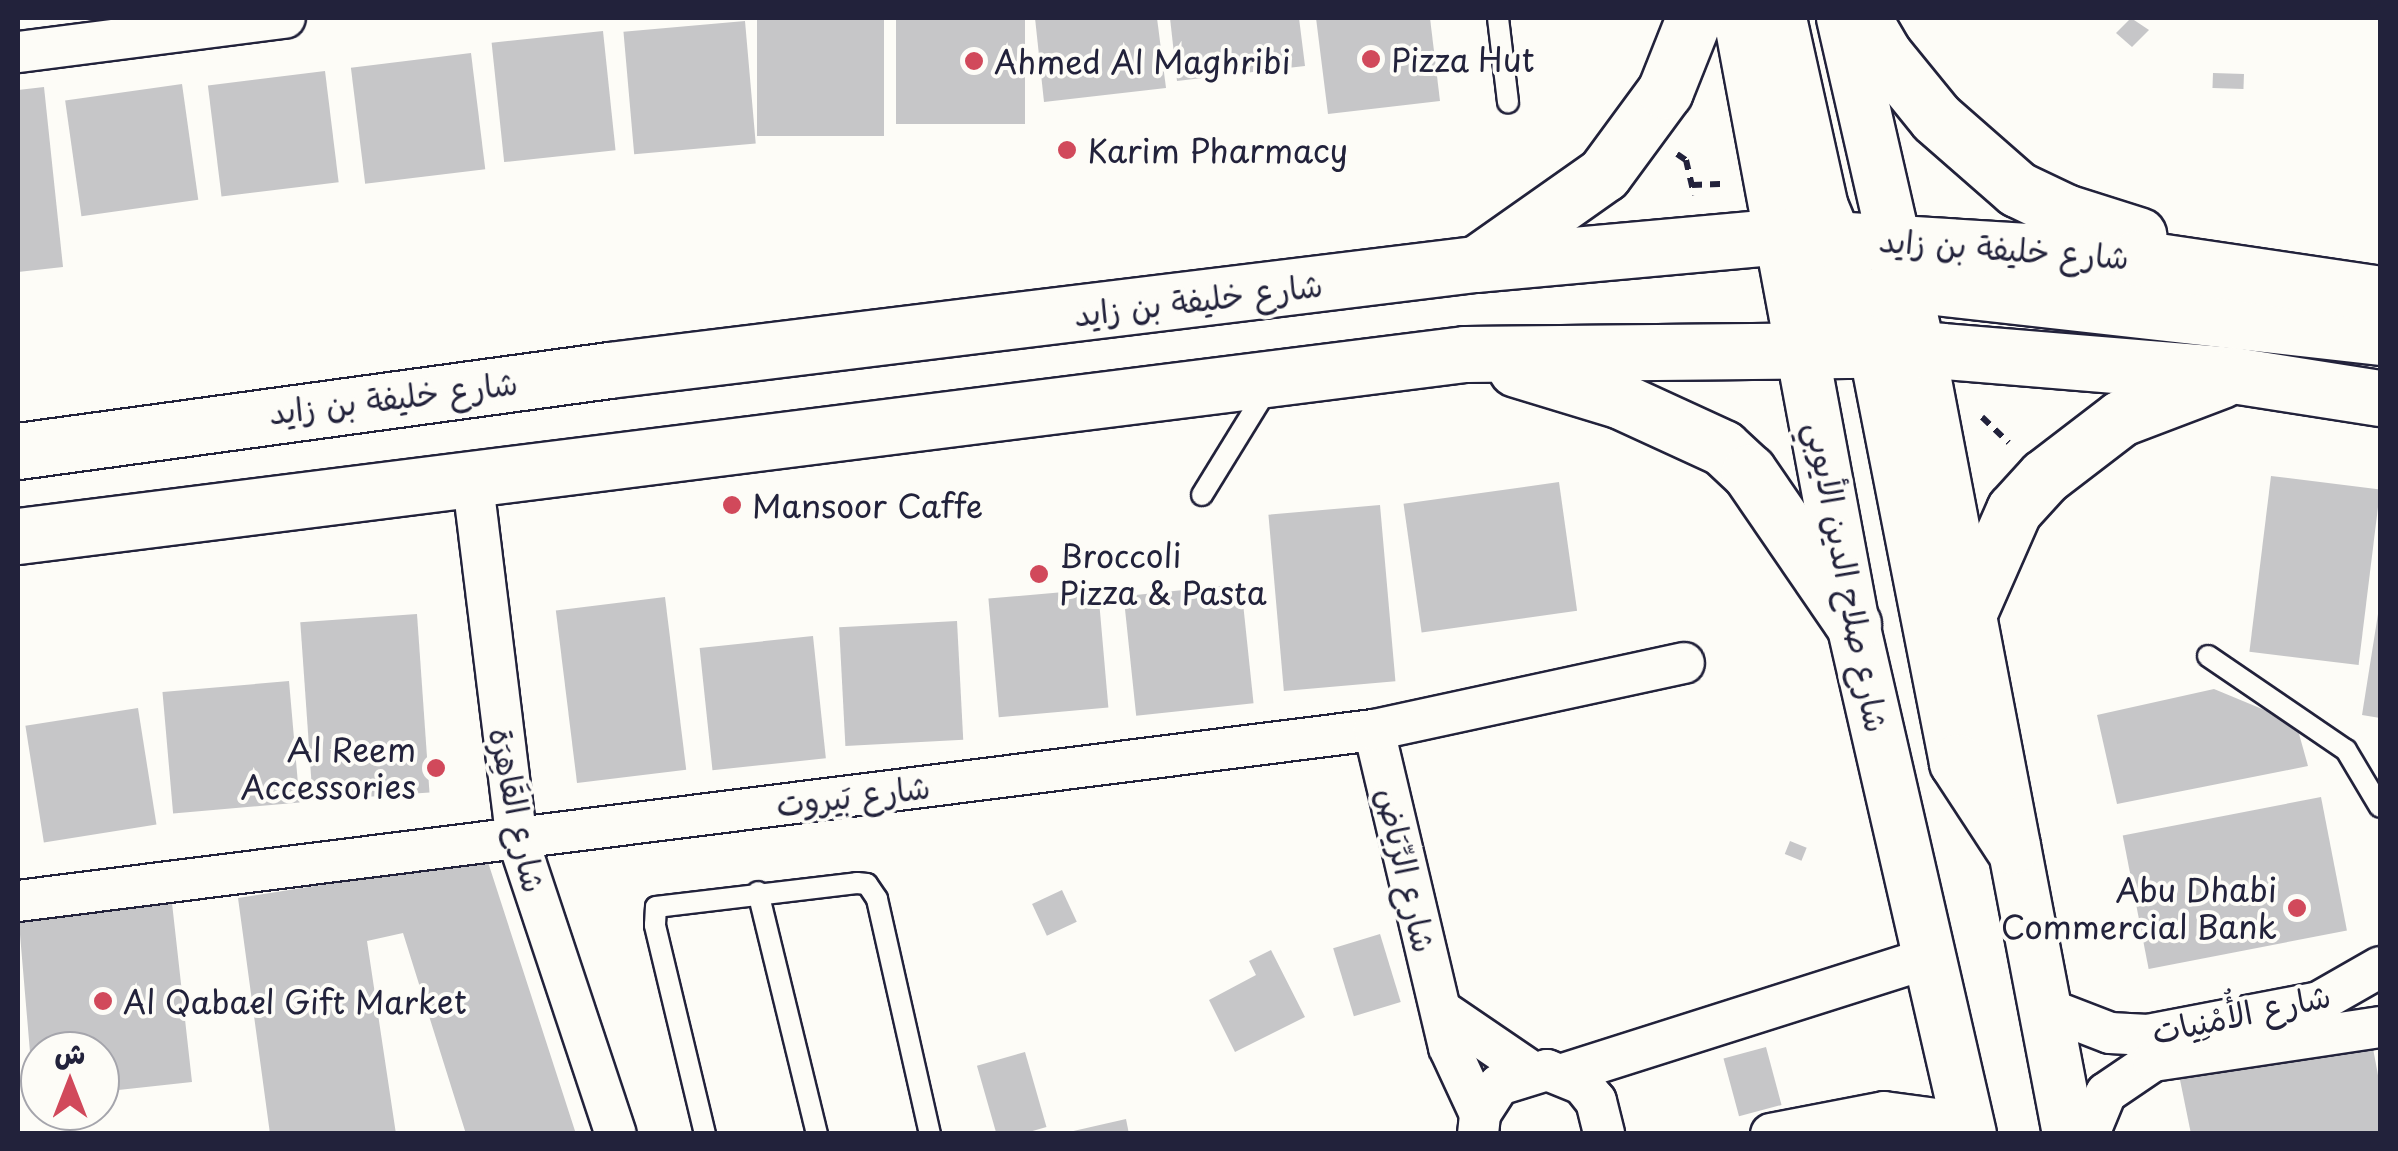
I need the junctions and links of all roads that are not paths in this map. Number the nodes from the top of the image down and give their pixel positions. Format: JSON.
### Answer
{"nodes":[{"id":1,"x":285,"y":18,"type":"edge"},
{"id":2,"x":1498,"y":18,"type":"edge"},
{"id":3,"x":1694,"y":18,"type":"edge"},
{"id":4,"x":1740,"y":18,"type":"edge"},
{"id":5,"x":1778,"y":18,"type":"edge"},
{"id":6,"x":1843,"y":18,"type":"edge"},
{"id":7,"x":1864,"y":18,"type":"edge"},
{"id":8,"x":18,"y":52,"type":"edge"},
{"id":9,"x":1508,"y":102,"type":"dead end"},
{"id":10,"x":1475,"y":264,"type":"junction"},
{"id":11,"x":1852,"y":294,"type":"junction"},
{"id":12,"x":2377,"y":308,"type":"edge"},
{"id":13,"x":1465,"y":354,"type":"junction"},
{"id":14,"x":1349,"y":366,"type":"junction"},
{"id":15,"x":1275,"y":374,"type":"junction"},
{"id":16,"x":2233,"y":375,"type":"junction"},
{"id":17,"x":2380,"y":398,"type":"edge"},
{"id":18,"x":18,"y":451,"type":"edge"},
{"id":19,"x":472,"y":476,"type":"junction"},
{"id":20,"x":1202,"y":494,"type":"dead end"},
{"id":21,"x":18,"y":536,"type":"edge"},
{"id":22,"x":1970,"y":610,"type":"junction"},
{"id":23,"x":1854,"y":624,"type":"junction"},
{"id":24,"x":2208,"y":656,"type":"dead end"},
{"id":25,"x":1684,"y":663,"type":"dead end"},
{"id":26,"x":1374,"y":730,"type":"junction"},
{"id":27,"x":2380,"y":807,"type":"edge"},
{"id":28,"x":516,"y":834,"type":"junction"},
{"id":29,"x":2012,"y":846,"type":"junction"},
{"id":30,"x":758,"y":892,"type":"junction"},
{"id":31,"x":18,"y":901,"type":"edge"},
{"id":32,"x":1928,"y":958,"type":"junction"},
{"id":33,"x":2380,"y":967,"type":"edge"},
{"id":34,"x":2040,"y":1006,"type":"junction"},
{"id":35,"x":1440,"y":1010,"type":"junction"},
{"id":36,"x":2380,"y":1026,"type":"edge"},
{"id":37,"x":1546,"y":1072,"type":"junction"},
{"id":38,"x":1479,"y":1124,"type":"edge"},
{"id":39,"x":616,"y":1134,"type":"edge"},
{"id":40,"x":705,"y":1134,"type":"edge"},
{"id":41,"x":817,"y":1134,"type":"edge"},
{"id":42,"x":930,"y":1134,"type":"edge"},
{"id":43,"x":1604,"y":1134,"type":"edge"},
{"id":44,"x":1771,"y":1134,"type":"edge"},
{"id":45,"x":1958,"y":1134,"type":"edge"},
{"id":46,"x":1970,"y":1134,"type":"edge"},
{"id":47,"x":2069,"y":1134,"type":"edge"},
{"id":48,"x":2089,"y":1134,"type":"edge"}],
"edges":[{"from":1,"to":8,"type":"street"},
{"from":2,"to":9,"type":"lane"},
{"from":3,"to":10,"type":"main road"},
{"from":4,"to":11,"type":"street","name":"شارع صلاح الدين الأيوبي"},
{"from":5,"to":11,"type":"main road"},
{"from":6,"to":11,"type":"street","name":"شارع صلاح الدين الأيوبي"},
{"from":7,"to":12,"type":"main road"},
{"from":10,"to":11,"type":"main road","name":"شارع خليفة بن زايد"},
{"from":10,"to":18,"type":"main road","name":"شارع خليفة بن زايد"},
{"from":11,"to":12,"type":"main road","name":"شارع خليفة بن زايد"},
{"from":11,"to":13,"type":"main road","name":"شارع خليفة بن زايد"},
{"from":11,"to":14,"type":"main road"},
{"from":11,"to":16,"type":"main road","name":"شارع خليفة بن زايد"},
{"from":11,"to":22,"type":"street","name":"شارع صلاح الدين الأيوبي"},
{"from":11,"to":23,"type":"street","name":"شارع صلاح الدين الأيوبي"},
{"from":11,"to":29,"type":"main road"},
{"from":13,"to":14,"type":"main road","name":"شارع خليفة بن زايد"},
{"from":13,"to":23,"type":"main road"},
{"from":14,"to":15,"type":"main road","name":"شارع خليفة بن زايد"},
{"from":15,"to":19,"type":"main road","name":"شارع خليفة بن زايد"},
{"from":15,"to":20,"type":"lane"},
{"from":16,"to":17,"type":"main road","name":"شارع خليفة بن زايد"},
{"from":16,"to":22,"type":"main road"},
{"from":19,"to":21,"type":"main road","name":"شارع خليفة بن زايد"},
{"from":19,"to":28,"type":"street","name":"شارع القَاهِرَة"},
{"from":22,"to":29,"type":"street","name":"شارع صلاح الدين الأيوبي"},
{"from":23,"to":32,"type":"street","name":"شارع صلاح الدين الأيوبي"},
{"from":24,"to":27,"type":"lane"},
{"from":25,"to":26,"type":"street","name":"شارع بَيروت"},
{"from":26,"to":28,"type":"street","name":"شارع بَيروت"},
{"from":26,"to":35,"type":"street","name":"شارع الرِّيَاض"},
{"from":28,"to":31,"type":"street","name":"شارع بَيروت"},
{"from":28,"to":39,"type":"street","name":"شارع القَاهِرَة"},
{"from":29,"to":34,"type":"street","name":"شارع صلاح الدين الأيوبي"},
{"from":30,"to":40,"type":"lane"},
{"from":30,"to":41,"type":"lane"},
{"from":30,"to":42,"type":"lane"},
{"from":32,"to":37,"type":"street"},
{"from":32,"to":46,"type":"street","name":"شارع صلاح الدين الأيوبي"},
{"from":33,"to":34,"type":"street","name":"شارع الأُمْنِيات"},
{"from":34,"to":47,"type":"street","name":"شارع صلاح الدين الأيوبي"},
{"from":35,"to":37,"type":"street"},
{"from":35,"to":38,"type":"street","name":"شارع الرِّيَاض"},
{"from":36,"to":48,"type":"street","name":"شارع الأُمْنِيات"},
{"from":37,"to":38,"type":"street"},
{"from":37,"to":43,"type":"street"},
{"from":44,"to":45,"type":"street"}]}
